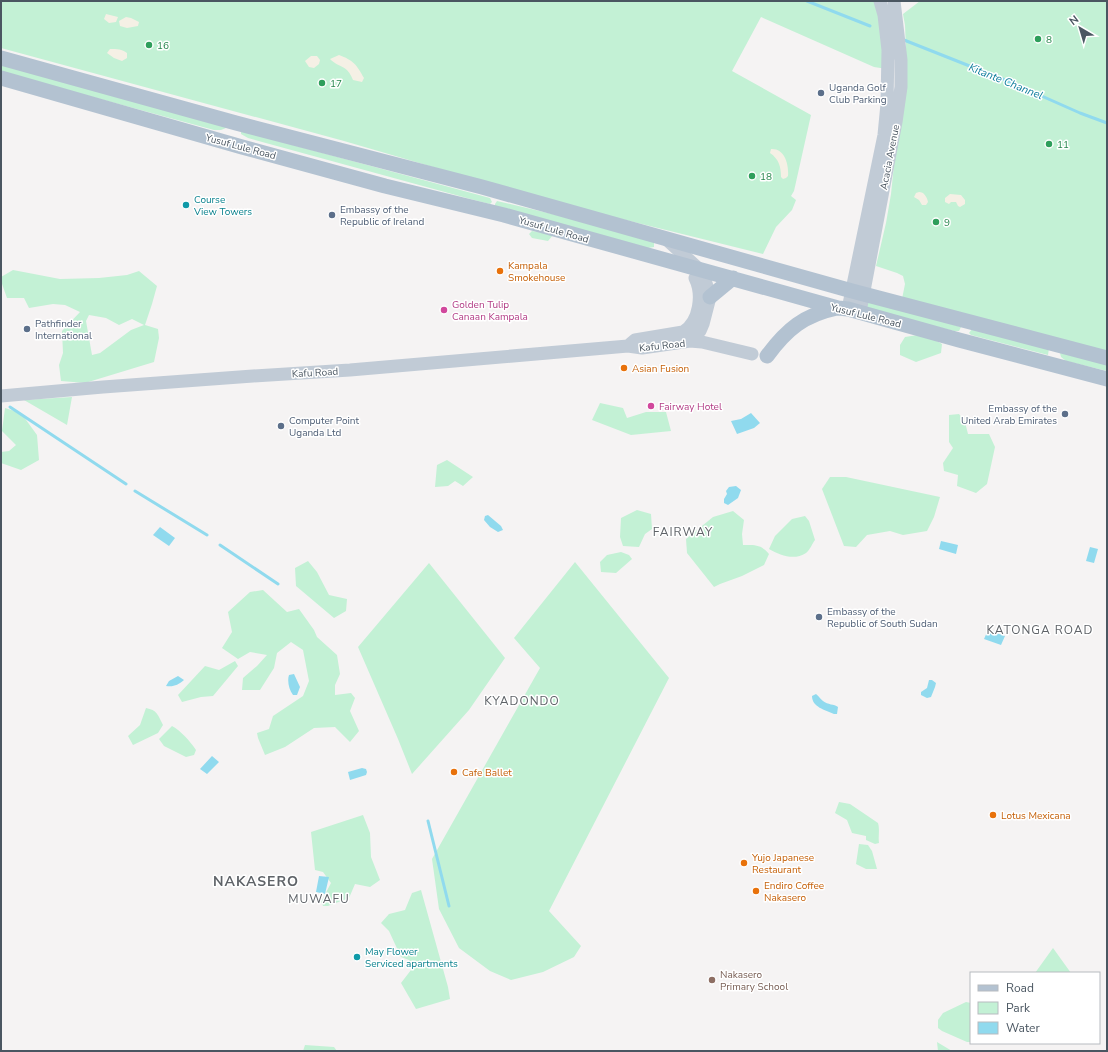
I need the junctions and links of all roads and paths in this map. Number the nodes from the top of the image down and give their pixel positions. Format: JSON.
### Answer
{"nodes":[{"id":1,"x":880,"y":1,"type":"edge"},
{"id":2,"x":894,"y":1,"type":"edge"},
{"id":3,"x":1,"y":58,"type":"edge"},
{"id":4,"x":1,"y":78,"type":"edge"},
{"id":5,"x":482,"y":187,"type":"junction"},
{"id":6,"x":471,"y":207,"type":"junction"},
{"id":7,"x":665,"y":238,"type":"junction"},
{"id":8,"x":692,"y":268,"type":"junction"},
{"id":9,"x":733,"y":278,"type":"junction"},
{"id":10,"x":858,"y":293,"type":"junction"},
{"id":11,"x":710,"y":297,"type":"junction"},
{"id":12,"x":849,"y":310,"type":"junction"},
{"id":13,"x":969,"y":322,"type":"junction"},
{"id":14,"x":690,"y":341,"type":"junction"},
{"id":15,"x":964,"y":341,"type":"junction"},
{"id":16,"x":1055,"y":344,"type":"junction"},
{"id":17,"x":628,"y":346,"type":"junction"},
{"id":18,"x":752,"y":354,"type":"dead end"},
{"id":19,"x":767,"y":356,"type":"dead end"},
{"id":20,"x":1107,"y":358,"type":"edge"},
{"id":21,"x":1052,"y":364,"type":"junction"},
{"id":22,"x":1107,"y":379,"type":"edge"},
{"id":23,"x":1,"y":396,"type":"edge"}],
"edges":[{"from":1,"to":10,"type":"main road","name":"Acacia Avenue"},
{"from":2,"to":10,"type":"main road","name":"Acacia Avenue"},
{"from":3,"to":5,"type":"main road","name":"Yusuf Lule Road"},
{"from":4,"to":6,"type":"main road","name":"Yusuf Lule Road"},
{"from":5,"to":6,"type":"main road"},
{"from":5,"to":7,"type":"main road","name":"Yusuf Lule Road"},
{"from":6,"to":8,"type":"main road","name":"Yusuf Lule Road"},
{"from":7,"to":8,"type":"main road","name":"Kafu Road"},
{"from":7,"to":10,"type":"main road","name":"Yusuf Lule Road"},
{"from":8,"to":9,"type":"main road","name":"Yusuf Lule Road"},
{"from":8,"to":11,"type":"main road","name":"Kafu Road"},
{"from":8,"to":17,"type":"main road","name":"Kafu Road"},
{"from":9,"to":11,"type":"main road"},
{"from":9,"to":12,"type":"main road","name":"Yusuf Lule Road"},
{"from":10,"to":12,"type":"main road","name":"Acacia Avenue"},
{"from":10,"to":13,"type":"main road","name":"Yusuf Lule Road"},
{"from":11,"to":14,"type":"main road","name":"Kafu Road"},
{"from":12,"to":15,"type":"main road","name":"Yusuf Lule Road"},
{"from":12,"to":19,"type":"main road"},
{"from":13,"to":15,"type":"main road"},
{"from":13,"to":16,"type":"main road","name":"Yusuf Lule Road"},
{"from":14,"to":17,"type":"main road","name":"Kafu Road"},
{"from":14,"to":18,"type":"main road"},
{"from":15,"to":21,"type":"main road","name":"Yusuf Lule Road"},
{"from":16,"to":20,"type":"main road","name":"Yusuf Lule Road"},
{"from":16,"to":21,"type":"main road"},
{"from":17,"to":23,"type":"main road","name":"Kafu Road"},
{"from":21,"to":22,"type":"main road","name":"Yusuf Lule Road"}]}
